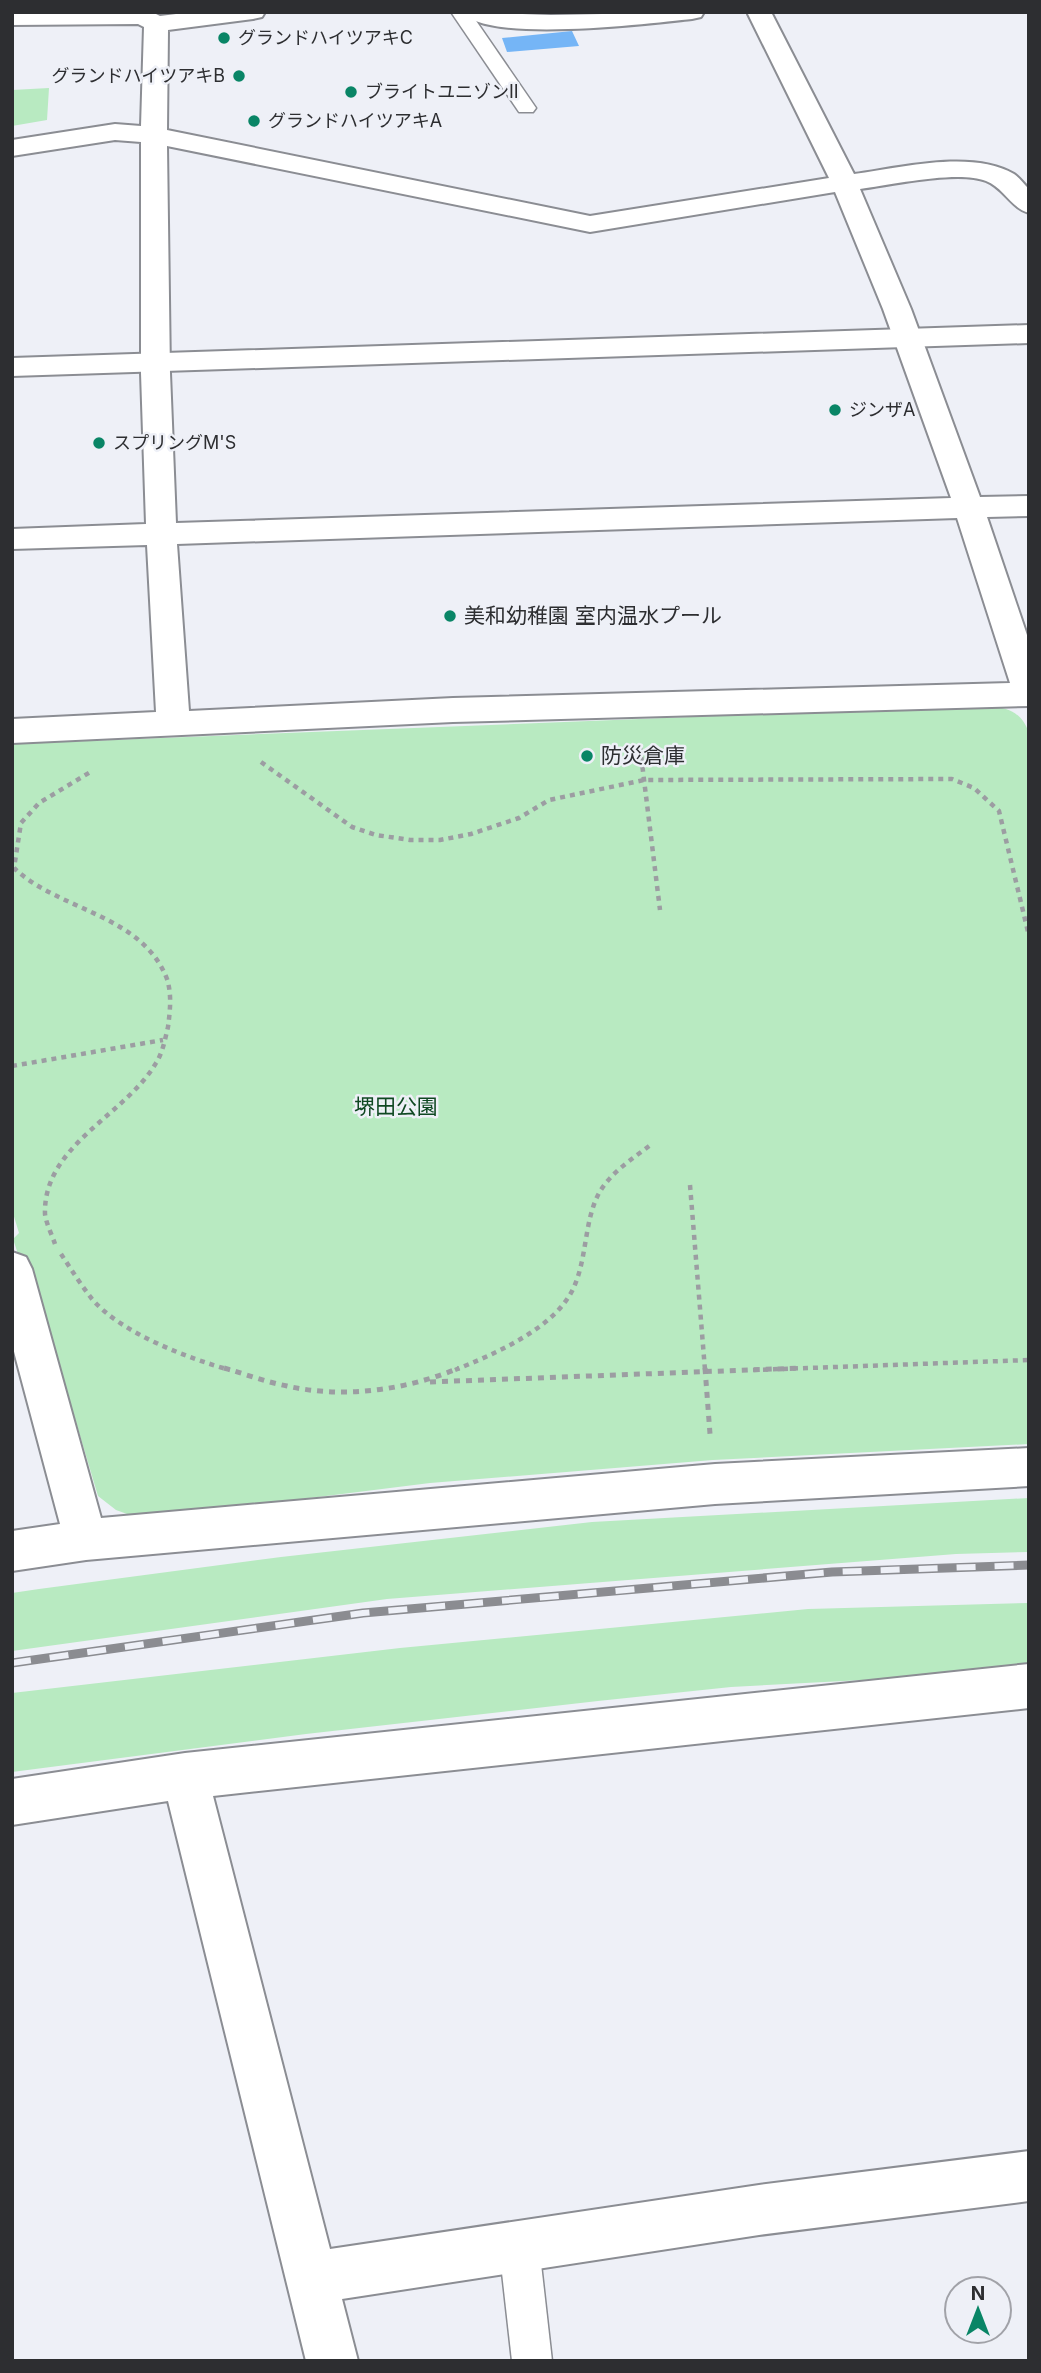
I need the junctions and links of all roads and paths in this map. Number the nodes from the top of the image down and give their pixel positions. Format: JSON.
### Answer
{"nodes":[{"id":1,"x":253,"y":12,"type":"edge"},
{"id":2,"x":460,"y":12,"type":"edge"},
{"id":3,"x":475,"y":12,"type":"edge"},
{"id":4,"x":692,"y":12,"type":"edge"},
{"id":5,"x":759,"y":13,"type":"edge"},
{"id":6,"x":27,"y":16,"type":"edge"},
{"id":7,"x":156,"y":24,"type":"junction"},
{"id":8,"x":526,"y":108,"type":"dead end"},
{"id":9,"x":153,"y":135,"type":"junction"},
{"id":10,"x":12,"y":148,"type":"edge"},
{"id":11,"x":845,"y":183,"type":"junction"},
{"id":12,"x":1029,"y":205,"type":"edge"},
{"id":13,"x":1029,"y":334,"type":"edge"},
{"id":14,"x":908,"y":337,"type":"junction"},
{"id":15,"x":156,"y":361,"type":"junction"},
{"id":16,"x":12,"y":367,"type":"edge"},
{"id":17,"x":1029,"y":506,"type":"edge"},
{"id":18,"x":970,"y":507,"type":"junction"},
{"id":19,"x":161,"y":534,"type":"junction"},
{"id":20,"x":12,"y":539,"type":"edge"},
{"id":21,"x":1029,"y":692,"type":"edge"},
{"id":22,"x":635,"y":704,"type":"junction"},
{"id":23,"x":173,"y":722,"type":"junction"},
{"id":24,"x":12,"y":731,"type":"edge"},
{"id":25,"x":251,"y":760,"type":"dead end"},
{"id":26,"x":102,"y":766,"type":"dead end"},
{"id":27,"x":644,"y":780,"type":"junction"},
{"id":28,"x":660,"y":910,"type":"dead end"},
{"id":29,"x":1029,"y":936,"type":"edge"},
{"id":30,"x":163,"y":1040,"type":"junction"},
{"id":31,"x":12,"y":1066,"type":"edge"},
{"id":32,"x":653,"y":1143,"type":"dead end"},
{"id":33,"x":690,"y":1185,"type":"dead end"},
{"id":34,"x":12,"y":1269,"type":"edge"},
{"id":35,"x":1029,"y":1360,"type":"edge"},
{"id":36,"x":705,"y":1373,"type":"junction"},
{"id":37,"x":426,"y":1382,"type":"junction"},
{"id":38,"x":1029,"y":1467,"type":"edge"},
{"id":39,"x":715,"y":1484,"type":"junction"},
{"id":40,"x":86,"y":1540,"type":"junction"},
{"id":41,"x":12,"y":1551,"type":"edge"},
{"id":42,"x":1029,"y":1686,"type":"edge"},
{"id":43,"x":185,"y":1776,"type":"junction"},
{"id":44,"x":12,"y":1802,"type":"edge"},
{"id":45,"x":1029,"y":2176,"type":"edge"},
{"id":46,"x":519,"y":2246,"type":"junction"},
{"id":47,"x":310,"y":2278,"type":"junction"},
{"id":48,"x":332,"y":2361,"type":"edge"},
{"id":49,"x":532,"y":2361,"type":"edge"}],
"edges":[{"from":1,"to":7,"type":"street"},
{"from":2,"to":8,"type":"lane"},
{"from":3,"to":4,"type":"street"},
{"from":5,"to":11,"type":"street"},
{"from":6,"to":7,"type":"street"},
{"from":7,"to":9,"type":"street"},
{"from":9,"to":10,"type":"street"},
{"from":9,"to":11,"type":"street"},
{"from":9,"to":15,"type":"street"},
{"from":11,"to":12,"type":"street"},
{"from":11,"to":14,"type":"street"},
{"from":13,"to":14,"type":"street"},
{"from":14,"to":15,"type":"street"},
{"from":14,"to":18,"type":"street"},
{"from":15,"to":16,"type":"street"},
{"from":15,"to":19,"type":"street"},
{"from":17,"to":18,"type":"street"},
{"from":18,"to":19,"type":"street"},
{"from":18,"to":21,"type":"street"},
{"from":19,"to":20,"type":"street"},
{"from":19,"to":23,"type":"street"},
{"from":21,"to":22,"type":"street"},
{"from":22,"to":23,"type":"street"},
{"from":22,"to":27,"type":"path"},
{"from":23,"to":24,"type":"street"},
{"from":25,"to":27,"type":"path"},
{"from":26,"to":30,"type":"path"},
{"from":27,"to":28,"type":"path"},
{"from":27,"to":29,"type":"path"},
{"from":30,"to":31,"type":"path"},
{"from":30,"to":37,"type":"path"},
{"from":32,"to":37,"type":"path"},
{"from":33,"to":36,"type":"path"},
{"from":34,"to":40,"type":"street"},
{"from":35,"to":36,"type":"path"},
{"from":36,"to":37,"type":"path"},
{"from":36,"to":39,"type":"path"},
{"from":38,"to":39,"type":"street"},
{"from":39,"to":40,"type":"street"},
{"from":40,"to":41,"type":"street"},
{"from":42,"to":43,"type":"street"},
{"from":43,"to":44,"type":"street"},
{"from":43,"to":47,"type":"street"},
{"from":45,"to":46,"type":"street"},
{"from":46,"to":47,"type":"street"},
{"from":46,"to":49,"type":"lane"},
{"from":47,"to":48,"type":"street"}]}
